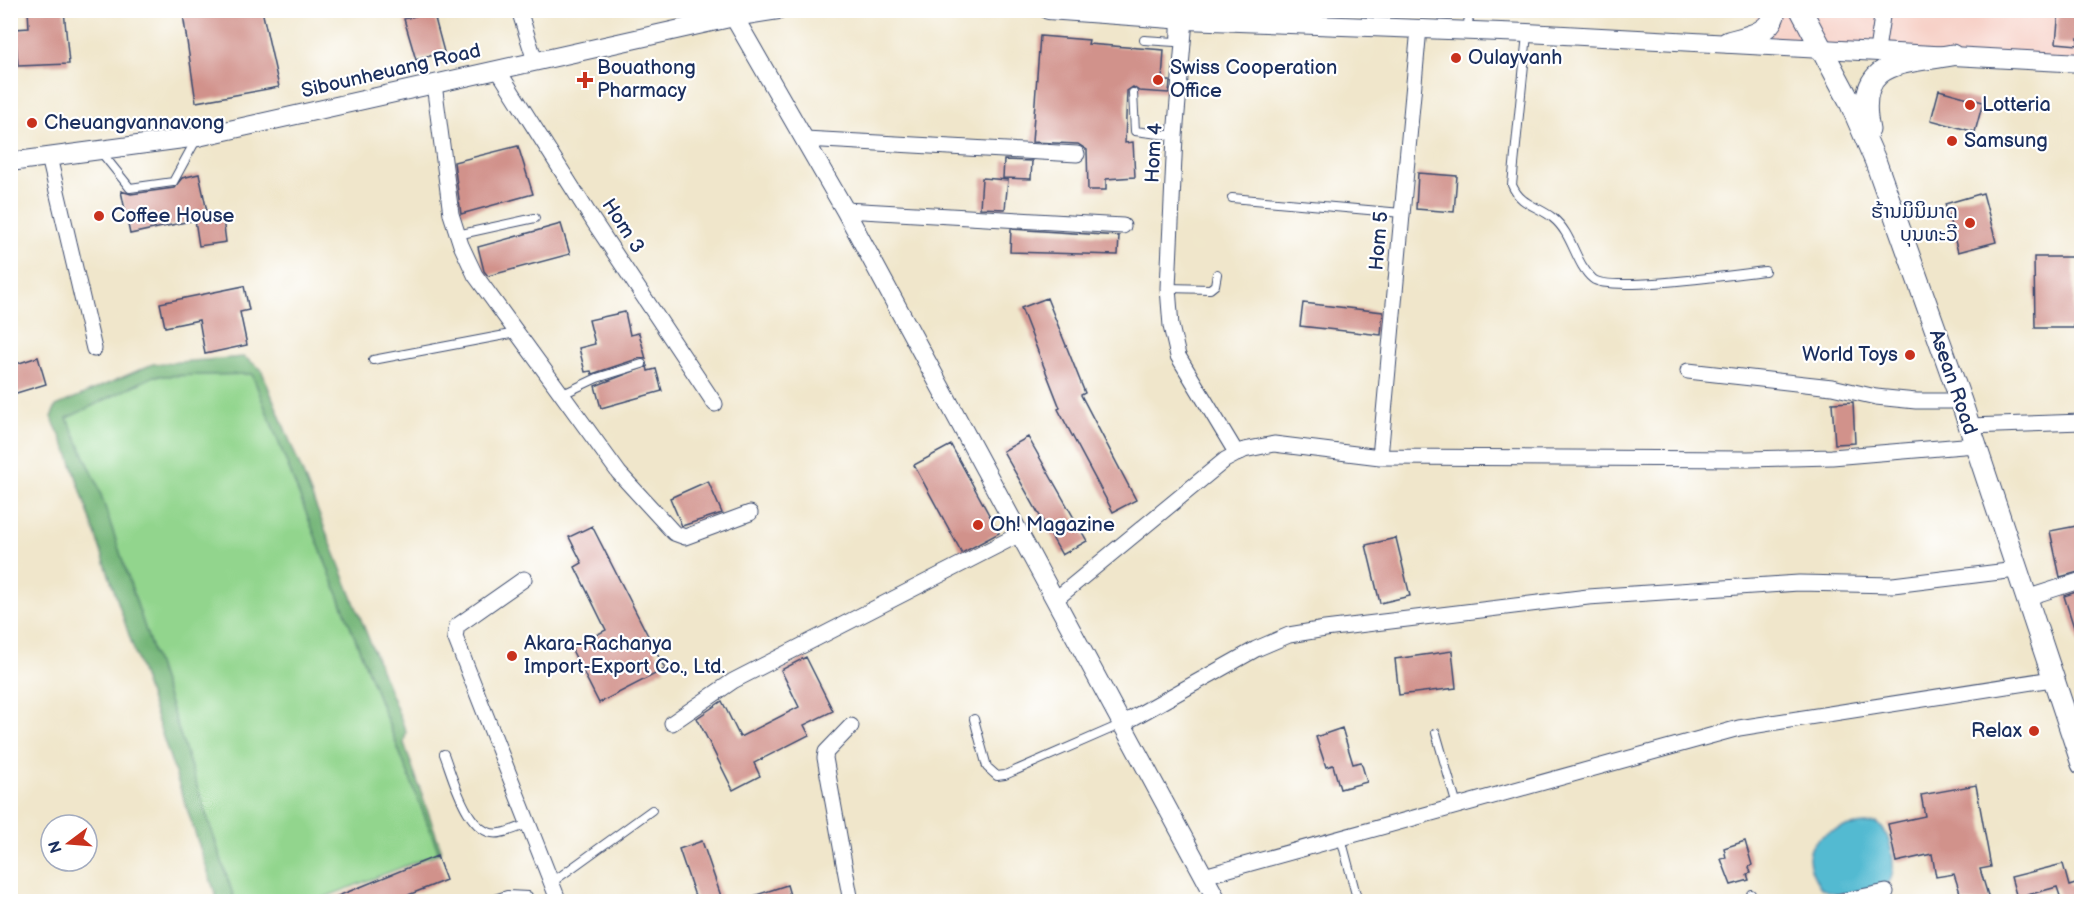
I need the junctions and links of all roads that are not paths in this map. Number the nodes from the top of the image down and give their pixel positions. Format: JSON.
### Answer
{"nodes":[{"id":1,"x":519,"y":10,"type":"edge"},
{"id":2,"x":778,"y":10,"type":"edge"},
{"id":3,"x":1048,"y":10,"type":"edge"},
{"id":4,"x":1470,"y":10,"type":"edge"},
{"id":5,"x":1775,"y":10,"type":"edge"},
{"id":6,"x":1801,"y":10,"type":"edge"},
{"id":7,"x":1883,"y":10,"type":"edge"},
{"id":8,"x":1135,"y":13,"type":"edge"},
{"id":9,"x":732,"y":14,"type":"edge"},
{"id":10,"x":1263,"y":17,"type":"edge"},
{"id":11,"x":1181,"y":20,"type":"junction"},
{"id":12,"x":1419,"y":28,"type":"junction"},
{"id":13,"x":1467,"y":30,"type":"junction"},
{"id":14,"x":1527,"y":33,"type":"junction"},
{"id":15,"x":1144,"y":40,"type":"dead end"},
{"id":16,"x":1728,"y":42,"type":"junction"},
{"id":17,"x":1821,"y":47,"type":"junction"},
{"id":18,"x":1877,"y":50,"type":"junction"},
{"id":19,"x":1952,"y":55,"type":"junction"},
{"id":20,"x":535,"y":61,"type":"junction"},
{"id":21,"x":2082,"y":63,"type":"edge"},
{"id":22,"x":498,"y":70,"type":"junction"},
{"id":23,"x":434,"y":84,"type":"junction"},
{"id":24,"x":1133,"y":93,"type":"dead end"},
{"id":25,"x":1175,"y":136,"type":"junction"},
{"id":26,"x":198,"y":137,"type":"junction"},
{"id":27,"x":805,"y":139,"type":"junction"},
{"id":28,"x":100,"y":151,"type":"junction"},
{"id":29,"x":1077,"y":154,"type":"dead end"},
{"id":30,"x":49,"y":158,"type":"junction"},
{"id":31,"x":1875,"y":160,"type":"junction"},
{"id":32,"x":10,"y":162,"type":"edge"},
{"id":33,"x":1232,"y":198,"type":"dead end"},
{"id":34,"x":845,"y":210,"type":"junction"},
{"id":35,"x":1402,"y":213,"type":"junction"},
{"id":36,"x":535,"y":218,"type":"dead end"},
{"id":37,"x":1123,"y":226,"type":"dead end"},
{"id":38,"x":458,"y":235,"type":"junction"},
{"id":39,"x":1765,"y":270,"type":"dead end"},
{"id":40,"x":1217,"y":274,"type":"dead end"},
{"id":41,"x":1168,"y":288,"type":"junction"},
{"id":42,"x":516,"y":333,"type":"junction"},
{"id":43,"x":94,"y":349,"type":"dead end"},
{"id":44,"x":373,"y":360,"type":"dead end"},
{"id":45,"x":642,"y":364,"type":"dead end"},
{"id":46,"x":1688,"y":371,"type":"dead end"},
{"id":47,"x":563,"y":394,"type":"junction"},
{"id":48,"x":1961,"y":401,"type":"junction"},
{"id":49,"x":716,"y":404,"type":"dead end"},
{"id":50,"x":2082,"y":422,"type":"edge"},
{"id":51,"x":1972,"y":435,"type":"junction"},
{"id":52,"x":1237,"y":454,"type":"junction"},
{"id":53,"x":1380,"y":457,"type":"junction"},
{"id":54,"x":750,"y":513,"type":"dead end"},
{"id":55,"x":1020,"y":534,"type":"junction"},
{"id":56,"x":2016,"y":570,"type":"junction"},
{"id":57,"x":524,"y":579,"type":"dead end"},
{"id":58,"x":2082,"y":580,"type":"edge"},
{"id":59,"x":2026,"y":598,"type":"junction"},
{"id":60,"x":1056,"y":599,"type":"junction"},
{"id":61,"x":2052,"y":679,"type":"junction"},
{"id":62,"x":974,"y":719,"type":"dead end"},
{"id":63,"x":672,"y":723,"type":"dead end"},
{"id":64,"x":1122,"y":724,"type":"junction"},
{"id":65,"x":851,"y":726,"type":"dead end"},
{"id":66,"x":1436,"y":733,"type":"dead end"},
{"id":67,"x":444,"y":754,"type":"dead end"},
{"id":68,"x":2082,"y":764,"type":"edge"},
{"id":69,"x":1457,"y":806,"type":"junction"},
{"id":70,"x":652,"y":810,"type":"dead end"},
{"id":71,"x":528,"y":824,"type":"junction"},
{"id":72,"x":1341,"y":838,"type":"junction"},
{"id":73,"x":1204,"y":876,"type":"junction"},
{"id":74,"x":551,"y":882,"type":"junction"},
{"id":75,"x":1886,"y":892,"type":"dead end"},
{"id":76,"x":485,"y":902,"type":"edge"},
{"id":77,"x":530,"y":902,"type":"edge"},
{"id":78,"x":559,"y":902,"type":"edge"},
{"id":79,"x":851,"y":902,"type":"edge"},
{"id":80,"x":1218,"y":902,"type":"edge"},
{"id":81,"x":1358,"y":902,"type":"edge"},
{"id":82,"x":1836,"y":902,"type":"edge"}],
"edges":[{"from":1,"to":20,"type":"street"},
{"from":2,"to":9,"type":"street","name":"Sibounheuang Road"},
{"from":3,"to":8,"type":"street"},
{"from":4,"to":13,"type":"lane"},
{"from":5,"to":16,"type":"main road"},
{"from":6,"to":17,"type":"main road","name":"Asean Road"},
{"from":7,"to":18,"type":"street"},
{"from":8,"to":11,"type":"street"},
{"from":9,"to":20,"type":"street","name":"Sibounheuang Road"},
{"from":9,"to":27,"type":"street"},
{"from":10,"to":11,"type":"street"},
{"from":10,"to":12,"type":"street"},
{"from":11,"to":15,"type":"lane"},
{"from":11,"to":25,"type":"street","name":"Hom 4"},
{"from":12,"to":13,"type":"street"},
{"from":12,"to":35,"type":"street","name":"Hom 5"},
{"from":13,"to":14,"type":"street"},
{"from":14,"to":16,"type":"street"},
{"from":14,"to":39,"type":"lane"},
{"from":16,"to":17,"type":"street"},
{"from":17,"to":18,"type":"street"},
{"from":17,"to":31,"type":"main road","name":"Asean Road"},
{"from":18,"to":19,"type":"street"},
{"from":19,"to":21,"type":"street"},
{"from":19,"to":31,"type":"main road"},
{"from":20,"to":22,"type":"street","name":"Sibounheuang Road"},
{"from":22,"to":23,"type":"street","name":"Sibounheuang Road"},
{"from":22,"to":49,"type":"street","name":"Hom 3"},
{"from":23,"to":26,"type":"street","name":"Sibounheuang Road"},
{"from":23,"to":38,"type":"street"},
{"from":24,"to":25,"type":"lane"},
{"from":25,"to":41,"type":"street","name":"Hom 4"},
{"from":26,"to":28,"type":"street","name":"Sibounheuang Road"},
{"from":26,"to":28,"type":"lane"},
{"from":27,"to":29,"type":"street"},
{"from":27,"to":34,"type":"street"},
{"from":28,"to":30,"type":"street","name":"Sibounheuang Road"},
{"from":30,"to":32,"type":"street","name":"Sibounheuang Road"},
{"from":30,"to":43,"type":"street"},
{"from":31,"to":48,"type":"main road","name":"Asean Road"},
{"from":33,"to":35,"type":"lane"},
{"from":34,"to":37,"type":"street"},
{"from":34,"to":55,"type":"street"},
{"from":35,"to":53,"type":"street","name":"Hom 5"},
{"from":36,"to":38,"type":"lane"},
{"from":38,"to":42,"type":"street"},
{"from":40,"to":41,"type":"lane"},
{"from":41,"to":52,"type":"street","name":"Hom 4"},
{"from":42,"to":44,"type":"lane"},
{"from":42,"to":47,"type":"street"},
{"from":45,"to":47,"type":"lane"},
{"from":46,"to":48,"type":"street"},
{"from":47,"to":54,"type":"street"},
{"from":48,"to":51,"type":"main road","name":"Asean Road"},
{"from":50,"to":51,"type":"street"},
{"from":51,"to":53,"type":"street"},
{"from":51,"to":56,"type":"main road","name":"Asean Road"},
{"from":52,"to":53,"type":"street"},
{"from":52,"to":60,"type":"street"},
{"from":55,"to":60,"type":"street"},
{"from":55,"to":63,"type":"street"},
{"from":56,"to":59,"type":"main road","name":"Asean Road"},
{"from":56,"to":64,"type":"street"},
{"from":57,"to":71,"type":"street"},
{"from":58,"to":59,"type":"street"},
{"from":59,"to":61,"type":"main road","name":"Asean Road"},
{"from":60,"to":64,"type":"street"},
{"from":61,"to":68,"type":"main road","name":"Asean Road"},
{"from":61,"to":69,"type":"street"},
{"from":62,"to":64,"type":"lane"},
{"from":64,"to":73,"type":"street"},
{"from":65,"to":79,"type":"street"},
{"from":66,"to":69,"type":"lane"},
{"from":67,"to":71,"type":"lane"},
{"from":69,"to":72,"type":"street"},
{"from":70,"to":74,"type":"lane"},
{"from":71,"to":74,"type":"street"},
{"from":72,"to":73,"type":"street"},
{"from":72,"to":81,"type":"lane"},
{"from":73,"to":80,"type":"street"},
{"from":74,"to":78,"type":"street"},
{"from":75,"to":82,"type":"street"},
{"from":76,"to":77,"type":"lane"}]}
